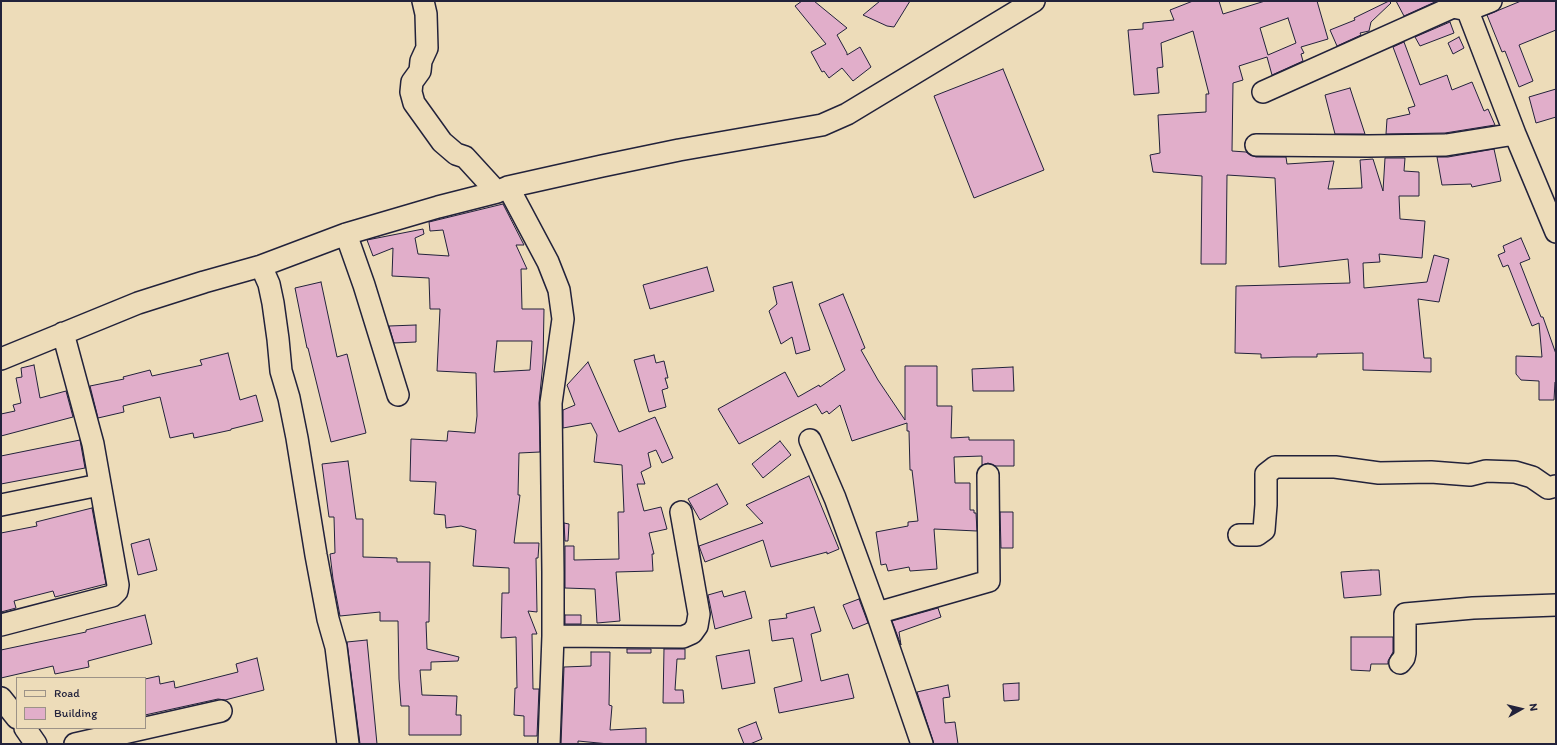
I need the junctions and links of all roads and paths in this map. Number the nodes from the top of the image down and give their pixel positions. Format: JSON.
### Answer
{"nodes":[{"id":1,"x":423,"y":1,"type":"edge"},
{"id":2,"x":1034,"y":1,"type":"edge"},
{"id":3,"x":1491,"y":1,"type":"edge"},
{"id":4,"x":1466,"y":6,"type":"edge"},
{"id":5,"x":1263,"y":92,"type":"dead end"},
{"id":6,"x":1516,"y":134,"type":"junction"},
{"id":7,"x":1256,"y":145,"type":"dead end"},
{"id":8,"x":503,"y":189,"type":"junction"},
{"id":9,"x":1556,"y":232,"type":"edge"},
{"id":10,"x":346,"y":234,"type":"junction"},
{"id":11,"x":261,"y":266,"type":"junction"},
{"id":12,"x":63,"y":333,"type":"junction"},
{"id":13,"x":1,"y":359,"type":"edge"},
{"id":14,"x":398,"y":394,"type":"dead end"},
{"id":15,"x":810,"y":440,"type":"dead end"},
{"id":16,"x":988,"y":475,"type":"dead end"},
{"id":17,"x":99,"y":484,"type":"junction"},
{"id":18,"x":1556,"y":486,"type":"edge"},
{"id":19,"x":1,"y":505,"type":"edge"},
{"id":20,"x":681,"y":512,"type":"dead end"},
{"id":21,"x":1239,"y":535,"type":"dead end"},
{"id":22,"x":1556,"y":605,"type":"edge"},
{"id":23,"x":877,"y":612,"type":"junction"},
{"id":24,"x":1,"y":625,"type":"edge"},
{"id":25,"x":553,"y":636,"type":"junction"},
{"id":26,"x":1400,"y":663,"type":"dead end"},
{"id":27,"x":1,"y":698,"type":"edge"},
{"id":28,"x":221,"y":711,"type":"dead end"},
{"id":29,"x":16,"y":717,"type":"edge"},
{"id":30,"x":146,"y":728,"type":"edge"},
{"id":31,"x":26,"y":729,"type":"edge"},
{"id":32,"x":141,"y":729,"type":"edge"},
{"id":33,"x":36,"y":744,"type":"edge"},
{"id":34,"x":75,"y":744,"type":"edge"},
{"id":35,"x":348,"y":744,"type":"edge"},
{"id":36,"x":549,"y":744,"type":"edge"},
{"id":37,"x":922,"y":744,"type":"edge"}],
"edges":[{"from":1,"to":8,"type":"street"},
{"from":2,"to":8,"type":"street"},
{"from":3,"to":4,"type":"street"},
{"from":4,"to":5,"type":"street"},
{"from":4,"to":6,"type":"street"},
{"from":6,"to":7,"type":"street"},
{"from":6,"to":9,"type":"street"},
{"from":8,"to":10,"type":"street"},
{"from":8,"to":25,"type":"street"},
{"from":10,"to":11,"type":"street"},
{"from":10,"to":14,"type":"street"},
{"from":11,"to":12,"type":"street"},
{"from":11,"to":35,"type":"street"},
{"from":12,"to":13,"type":"street"},
{"from":12,"to":17,"type":"street"},
{"from":15,"to":23,"type":"street"},
{"from":16,"to":23,"type":"street"},
{"from":17,"to":19,"type":"street"},
{"from":17,"to":24,"type":"street"},
{"from":18,"to":21,"type":"street"},
{"from":20,"to":25,"type":"street"},
{"from":22,"to":26,"type":"street"},
{"from":23,"to":37,"type":"street"},
{"from":25,"to":36,"type":"street"},
{"from":27,"to":29,"type":"street"},
{"from":28,"to":30,"type":"street"},
{"from":31,"to":33,"type":"street"},
{"from":32,"to":34,"type":"street"}]}
